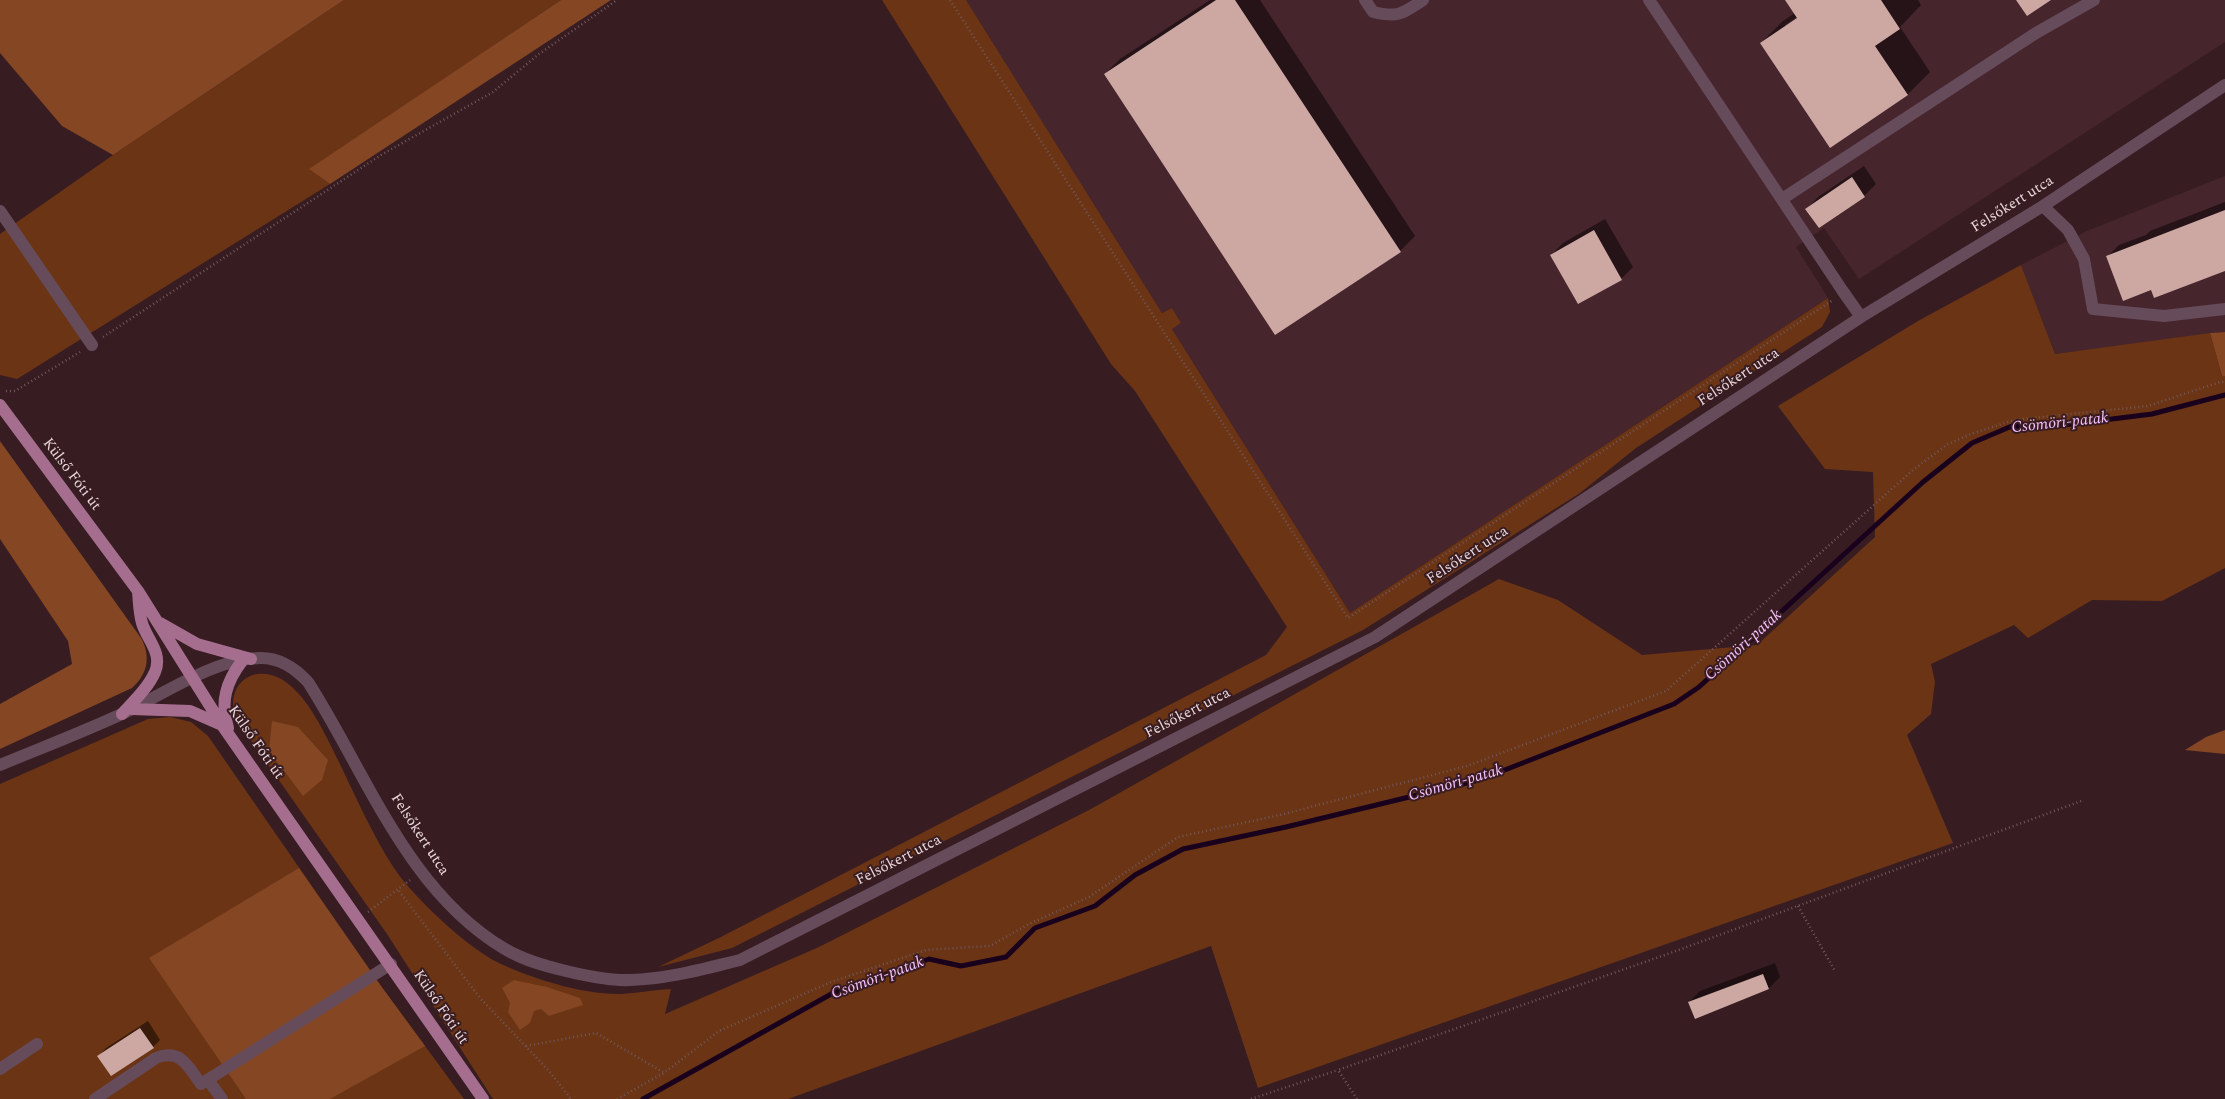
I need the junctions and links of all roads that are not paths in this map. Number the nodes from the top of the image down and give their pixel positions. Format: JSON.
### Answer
{"nodes":[{"id":1,"x":1365,"y":0,"type":"edge"},
{"id":2,"x":1423,"y":0,"type":"edge"},
{"id":3,"x":1649,"y":0,"type":"edge"},
{"id":4,"x":2094,"y":0,"type":"edge"},
{"id":5,"x":2225,"y":85,"type":"edge"},
{"id":6,"x":1782,"y":199,"type":"junction"},
{"id":7,"x":2043,"y":206,"type":"junction"},
{"id":8,"x":0,"y":211,"type":"edge"},
{"id":9,"x":2225,"y":309,"type":"edge"},
{"id":10,"x":1862,"y":317,"type":"junction"},
{"id":11,"x":92,"y":345,"type":"road end"},
{"id":12,"x":0,"y":405,"type":"edge"},
{"id":13,"x":138,"y":591,"type":"junction"},
{"id":14,"x":159,"y":623,"type":"junction"},
{"id":15,"x":246,"y":660,"type":"junction"},
{"id":16,"x":192,"y":678,"type":"junction"},
{"id":17,"x":127,"y":712,"type":"junction"},
{"id":18,"x":222,"y":725,"type":"junction"},
{"id":19,"x":230,"y":737,"type":"junction"},
{"id":20,"x":0,"y":765,"type":"edge"},
{"id":21,"x":391,"y":964,"type":"junction"},
{"id":22,"x":37,"y":1044,"type":"dead end"},
{"id":23,"x":0,"y":1069,"type":"edge"},
{"id":24,"x":208,"y":1080,"type":"junction"},
{"id":25,"x":110,"y":1095,"type":"edge"},
{"id":26,"x":95,"y":1099,"type":"edge"},
{"id":27,"x":222,"y":1099,"type":"edge"},
{"id":28,"x":483,"y":1099,"type":"edge"}],
"edges":[{"from":1,"to":2,"type":"street"},
{"from":3,"to":6,"type":"street"},
{"from":4,"to":6,"type":"street"},
{"from":5,"to":7,"type":"street","name":"Felsőkert utca"},
{"from":6,"to":10,"type":"street"},
{"from":7,"to":9,"type":"street"},
{"from":7,"to":10,"type":"street","name":"Felsőkert utca"},
{"from":8,"to":11,"type":"street"},
{"from":10,"to":15,"type":"street","name":"Felsőkert utca"},
{"from":12,"to":13,"type":"main road","name":"Külső Fóti út"},
{"from":13,"to":14,"type":"main road","name":"Külső Fóti út"},
{"from":13,"to":17,"type":"main road"},
{"from":14,"to":15,"type":"main road"},
{"from":14,"to":16,"type":"main road","name":"Külső Fóti út"},
{"from":15,"to":16,"type":"street","name":"Felsőkert utca"},
{"from":15,"to":19,"type":"main road"},
{"from":16,"to":17,"type":"street","name":"Felsőkert utca"},
{"from":16,"to":18,"type":"main road","name":"Külső Fóti út"},
{"from":17,"to":18,"type":"main road"},
{"from":17,"to":20,"type":"street","name":"Felsőkert utca"},
{"from":18,"to":19,"type":"main road","name":"Külső Fóti út"},
{"from":19,"to":21,"type":"main road","name":"Külső Fóti út"},
{"from":21,"to":24,"type":"street"},
{"from":21,"to":28,"type":"main road","name":"Külső Fóti út"},
{"from":22,"to":23,"type":"street"},
{"from":24,"to":25,"type":"street"},
{"from":24,"to":27,"type":"street"},
{"from":25,"to":26,"type":"street"}]}
